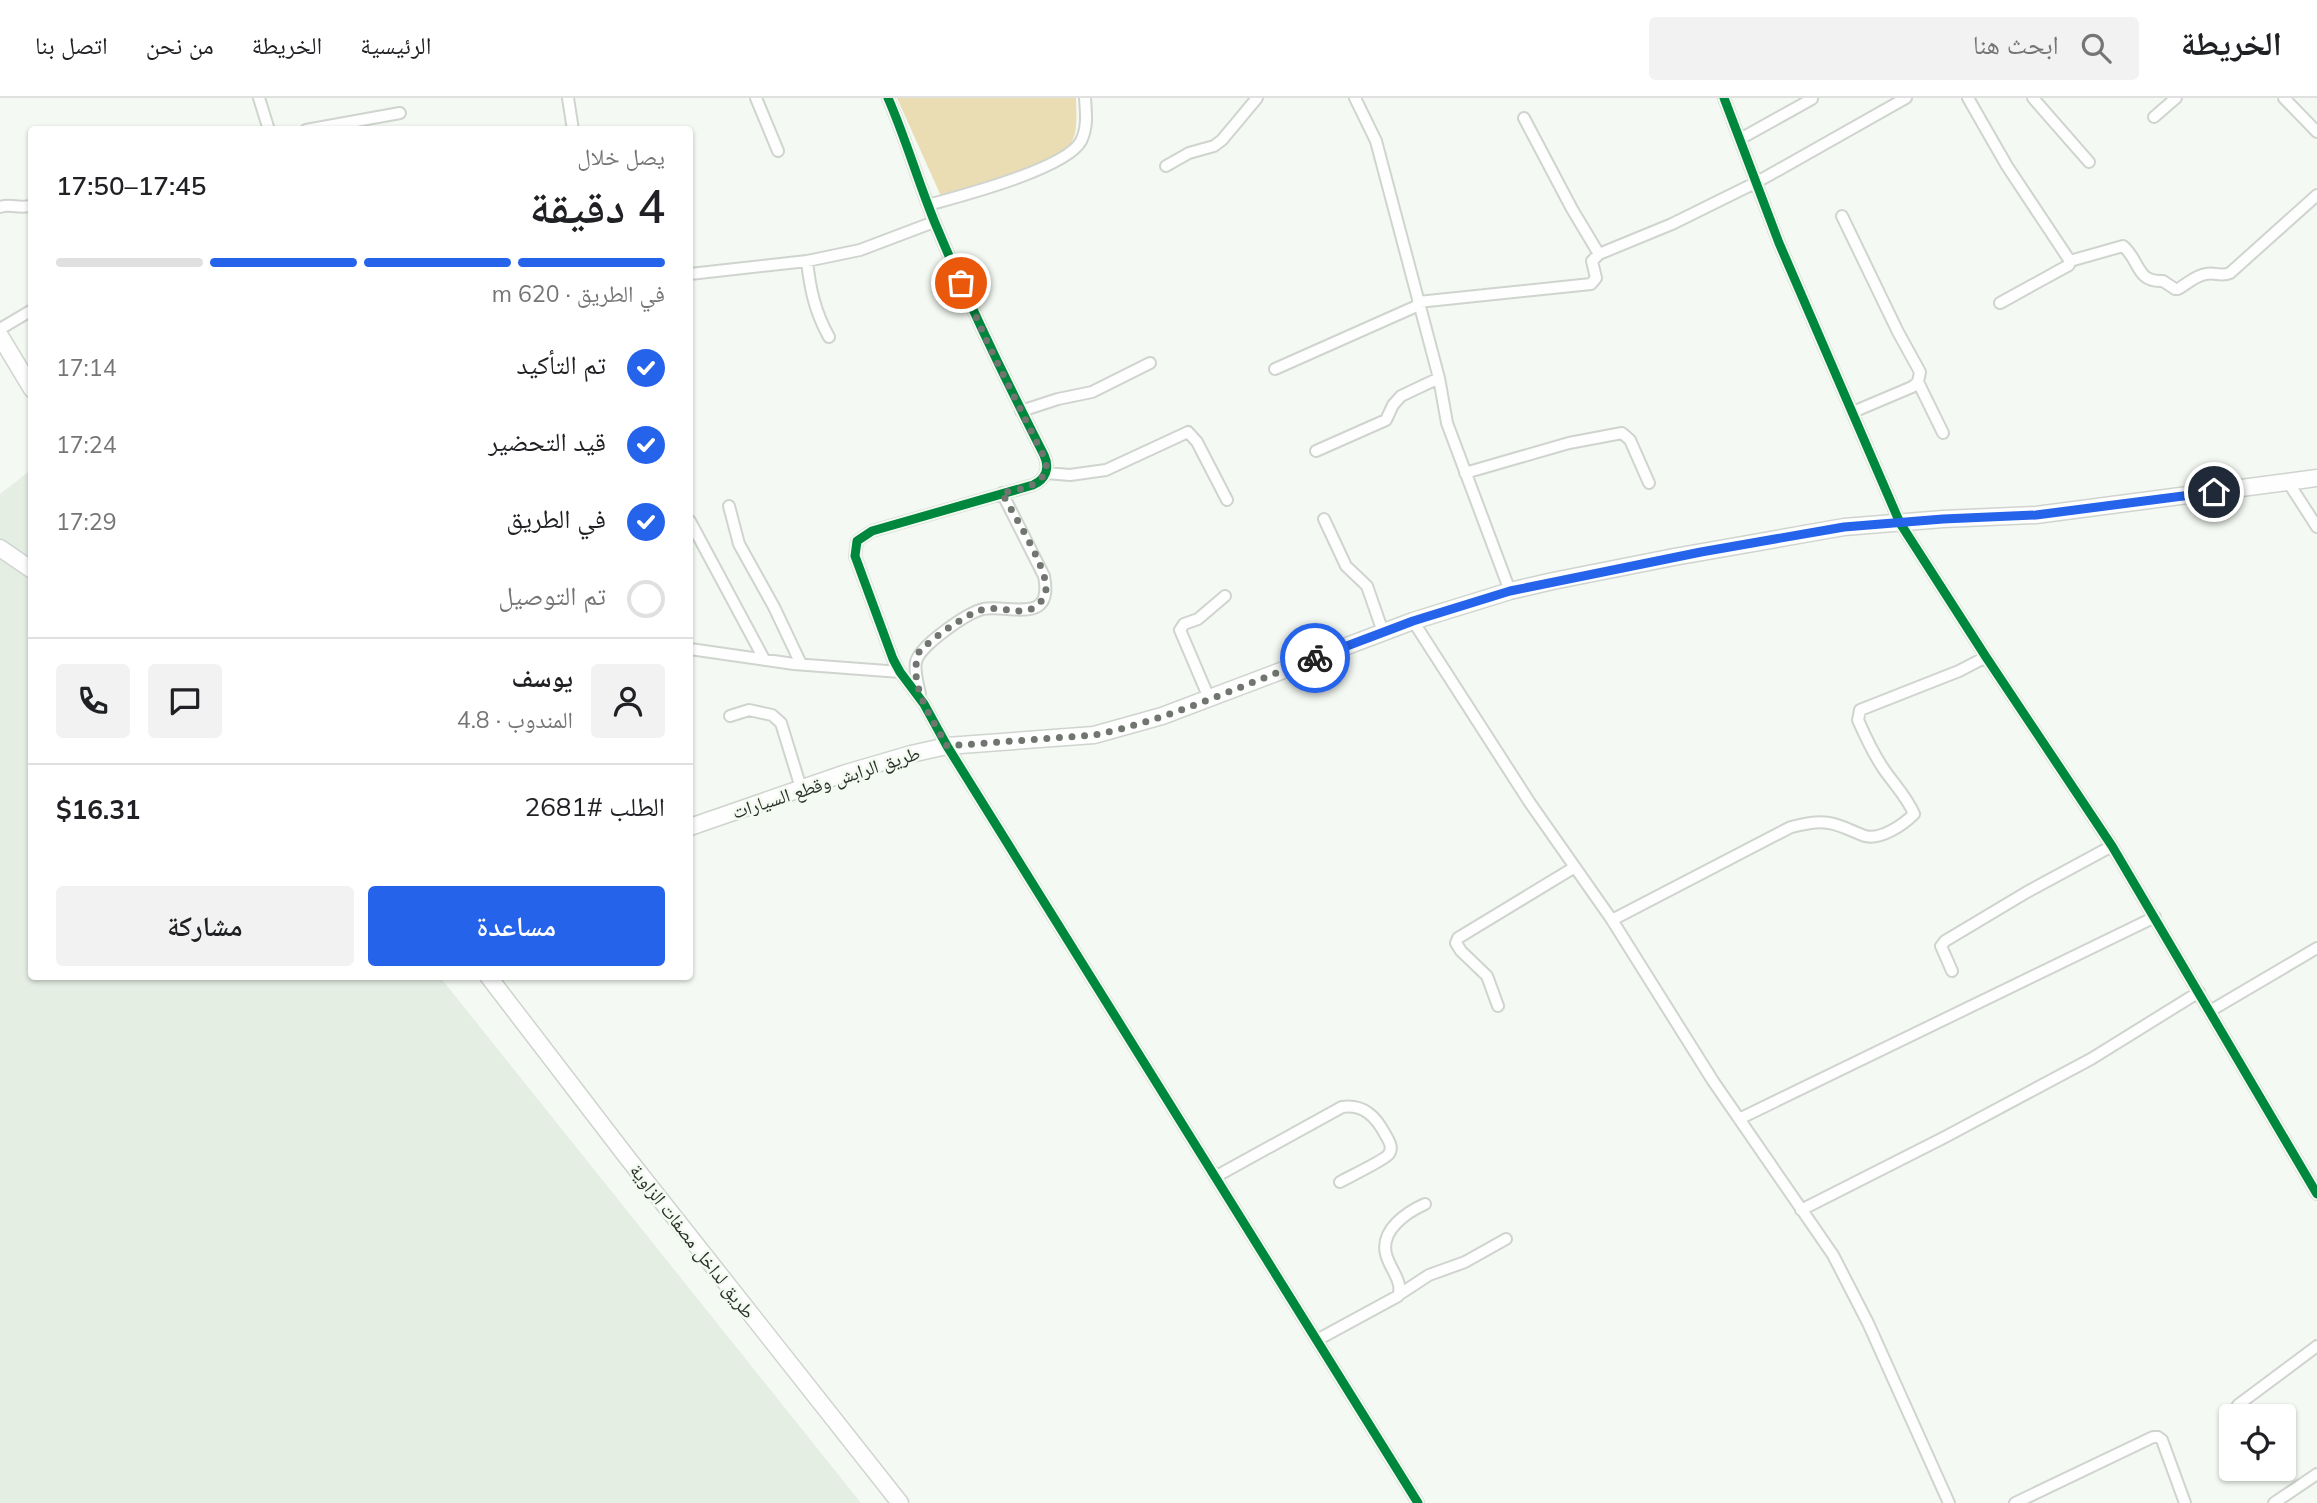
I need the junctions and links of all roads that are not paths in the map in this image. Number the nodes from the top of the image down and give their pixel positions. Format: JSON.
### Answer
{"nodes":[{"id":1,"x":260,"y":98,"type":"edge"},
{"id":2,"x":568,"y":98,"type":"edge"},
{"id":3,"x":756,"y":98,"type":"edge"},
{"id":4,"x":888,"y":98,"type":"edge"},
{"id":5,"x":1085,"y":98,"type":"edge"},
{"id":6,"x":1257,"y":98,"type":"edge"},
{"id":7,"x":1355,"y":98,"type":"edge"},
{"id":8,"x":1724,"y":98,"type":"edge"},
{"id":9,"x":1906,"y":98,"type":"edge"},
{"id":10,"x":1968,"y":98,"type":"edge"},
{"id":11,"x":2033,"y":98,"type":"edge"},
{"id":12,"x":2176,"y":98,"type":"edge"},
{"id":13,"x":2284,"y":98,"type":"edge"},
{"id":14,"x":1812,"y":99,"type":"edge"},
{"id":15,"x":400,"y":113,"type":"dead end"},
{"id":16,"x":2154,"y":117,"type":"dead end"},
{"id":17,"x":1524,"y":118,"type":"dead end"},
{"id":18,"x":268,"y":126,"type":"edge"},
{"id":19,"x":328,"y":126,"type":"edge"},
{"id":20,"x":572,"y":126,"type":"edge"},
{"id":21,"x":2317,"y":131,"type":"edge"},
{"id":22,"x":1740,"y":139,"type":"junction"},
{"id":23,"x":778,"y":151,"type":"dead end"},
{"id":24,"x":2089,"y":162,"type":"dead end"},
{"id":25,"x":1166,"y":166,"type":"dead end"},
{"id":26,"x":1758,"y":182,"type":"junction"},
{"id":27,"x":2317,"y":195,"type":"edge"},
{"id":28,"x":928,"y":205,"type":"junction"},
{"id":29,"x":0,"y":206,"type":"edge"},
{"id":30,"x":28,"y":206,"type":"edge"},
{"id":31,"x":1842,"y":216,"type":"dead end"},
{"id":32,"x":934,"y":222,"type":"junction"},
{"id":33,"x":1599,"y":254,"type":"junction"},
{"id":34,"x":807,"y":261,"type":"junction"},
{"id":35,"x":2070,"y":261,"type":"junction"},
{"id":36,"x":693,"y":274,"type":"edge"},
{"id":37,"x":1418,"y":303,"type":"junction"},
{"id":38,"x":2000,"y":303,"type":"dead end"},
{"id":39,"x":28,"y":312,"type":"edge"},
{"id":40,"x":0,"y":329,"type":"edge"},
{"id":41,"x":0,"y":336,"type":"edge"},
{"id":42,"x":829,"y":337,"type":"dead end"},
{"id":43,"x":1150,"y":363,"type":"dead end"},
{"id":44,"x":1275,"y":369,"type":"dead end"},
{"id":45,"x":1439,"y":378,"type":"junction"},
{"id":46,"x":28,"y":382,"type":"edge"},
{"id":47,"x":1918,"y":382,"type":"junction"},
{"id":48,"x":1021,"y":411,"type":"junction"},
{"id":49,"x":1853,"y":412,"type":"junction"},
{"id":50,"x":1943,"y":433,"type":"dead end"},
{"id":51,"x":1316,"y":451,"type":"dead end"},
{"id":52,"x":1046,"y":473,"type":"junction"},
{"id":53,"x":1465,"y":473,"type":"junction"},
{"id":54,"x":2317,"y":478,"type":"edge"},
{"id":55,"x":2288,"y":482,"type":"junction"},
{"id":56,"x":1649,"y":483,"type":"dead end"},
{"id":57,"x":1002,"y":493,"type":"junction"},
{"id":58,"x":1227,"y":500,"type":"dead end"},
{"id":59,"x":729,"y":506,"type":"dead end"},
{"id":60,"x":1324,"y":519,"type":"dead end"},
{"id":61,"x":1900,"y":523,"type":"junction"},
{"id":62,"x":2317,"y":527,"type":"edge"},
{"id":63,"x":693,"y":528,"type":"edge"},
{"id":64,"x":0,"y":548,"type":"edge"},
{"id":65,"x":28,"y":567,"type":"edge"},
{"id":66,"x":1510,"y":591,"type":"junction"},
{"id":67,"x":1225,"y":596,"type":"dead end"},
{"id":68,"x":1413,"y":621,"type":"junction"},
{"id":69,"x":1383,"y":632,"type":"junction"},
{"id":70,"x":693,"y":649,"type":"edge"},
{"id":71,"x":1986,"y":657,"type":"junction"},
{"id":72,"x":764,"y":659,"type":"junction"},
{"id":73,"x":801,"y":664,"type":"junction"},
{"id":74,"x":900,"y":673,"type":"junction"},
{"id":75,"x":1209,"y":698,"type":"junction"},
{"id":76,"x":921,"y":699,"type":"junction"},
{"id":77,"x":730,"y":716,"type":"dead end"},
{"id":78,"x":947,"y":746,"type":"junction"},
{"id":79,"x":801,"y":788,"type":"junction"},
{"id":80,"x":693,"y":826,"type":"edge"},
{"id":81,"x":2112,"y":846,"type":"junction"},
{"id":82,"x":1575,"y":867,"type":"junction"},
{"id":83,"x":2155,"y":917,"type":"junction"},
{"id":84,"x":1612,"y":920,"type":"junction"},
{"id":85,"x":2317,"y":948,"type":"edge"},
{"id":86,"x":1952,"y":971,"type":"dead end"},
{"id":87,"x":491,"y":980,"type":"edge"},
{"id":88,"x":2199,"y":992,"type":"junction"},
{"id":89,"x":1498,"y":1006,"type":"dead end"},
{"id":90,"x":2210,"y":1011,"type":"junction"},
{"id":91,"x":1740,"y":1119,"type":"junction"},
{"id":92,"x":1215,"y":1177,"type":"junction"},
{"id":93,"x":1340,"y":1182,"type":"dead end"},
{"id":94,"x":2317,"y":1195,"type":"edge"},
{"id":95,"x":1425,"y":1204,"type":"dead end"},
{"id":96,"x":1801,"y":1210,"type":"junction"},
{"id":97,"x":1506,"y":1239,"type":"dead end"},
{"id":98,"x":1400,"y":1294,"type":"junction"},
{"id":99,"x":1317,"y":1340,"type":"junction"},
{"id":100,"x":2317,"y":1346,"type":"edge"},
{"id":101,"x":2239,"y":1404,"type":"edge"},
{"id":102,"x":2316,"y":1477,"type":"edge"},
{"id":103,"x":900,"y":1503,"type":"edge"},
{"id":104,"x":1418,"y":1503,"type":"edge"},
{"id":105,"x":1949,"y":1503,"type":"edge"},
{"id":106,"x":2015,"y":1503,"type":"edge"},
{"id":107,"x":2185,"y":1503,"type":"edge"},
{"id":108,"x":2274,"y":1503,"type":"edge"}],
"edges":[{"from":1,"to":18,"type":"street"},
{"from":2,"to":20,"type":"street"},
{"from":3,"to":23,"type":"street"},
{"from":4,"to":28,"type":"street"},
{"from":5,"to":28,"type":"street"},
{"from":6,"to":25,"type":"street"},
{"from":7,"to":37,"type":"street"},
{"from":8,"to":22,"type":"street"},
{"from":9,"to":26,"type":"street"},
{"from":10,"to":35,"type":"street"},
{"from":11,"to":24,"type":"street"},
{"from":12,"to":16,"type":"street"},
{"from":13,"to":21,"type":"street"},
{"from":14,"to":22,"type":"street"},
{"from":15,"to":19,"type":"street"},
{"from":17,"to":33,"type":"street"},
{"from":22,"to":26,"type":"street"},
{"from":26,"to":33,"type":"street"},
{"from":26,"to":49,"type":"street"},
{"from":27,"to":35,"type":"street"},
{"from":28,"to":32,"type":"street"},
{"from":29,"to":30,"type":"street"},
{"from":31,"to":47,"type":"street"},
{"from":32,"to":34,"type":"street"},
{"from":32,"to":48,"type":"street"},
{"from":33,"to":37,"type":"street"},
{"from":34,"to":36,"type":"street"},
{"from":34,"to":42,"type":"street"},
{"from":35,"to":38,"type":"street"},
{"from":37,"to":44,"type":"street"},
{"from":37,"to":45,"type":"street"},
{"from":39,"to":40,"type":"street"},
{"from":41,"to":46,"type":"main road"},
{"from":43,"to":48,"type":"street"},
{"from":45,"to":51,"type":"street"},
{"from":45,"to":53,"type":"street"},
{"from":47,"to":49,"type":"street"},
{"from":47,"to":50,"type":"street"},
{"from":48,"to":52,"type":"street"},
{"from":49,"to":61,"type":"street"},
{"from":52,"to":57,"type":"street"},
{"from":52,"to":58,"type":"street"},
{"from":53,"to":56,"type":"street"},
{"from":53,"to":66,"type":"street"},
{"from":54,"to":55,"type":"main road","name":"طريق الرابش وقطع السيارات"},
{"from":55,"to":61,"type":"main road","name":"طريق الرابش وقطع السيارات"},
{"from":55,"to":62,"type":"street"},
{"from":57,"to":74,"type":"street"},
{"from":57,"to":76,"type":"street"},
{"from":59,"to":73,"type":"street"},
{"from":60,"to":69,"type":"street"},
{"from":61,"to":66,"type":"main road","name":"طريق الرابش وقطع السيارات"},
{"from":61,"to":71,"type":"street"},
{"from":63,"to":72,"type":"street"},
{"from":64,"to":65,"type":"main road"},
{"from":66,"to":68,"type":"main road","name":"طريق الرابش وقطع السيارات"},
{"from":67,"to":75,"type":"street"},
{"from":68,"to":69,"type":"main road","name":"طريق الرابش وقطع السيارات"},
{"from":68,"to":82,"type":"street"},
{"from":69,"to":75,"type":"main road","name":"طريق الرابش وقطع السيارات"},
{"from":70,"to":72,"type":"street"},
{"from":71,"to":81,"type":"street"},
{"from":71,"to":84,"type":"street"},
{"from":72,"to":73,"type":"street"},
{"from":73,"to":74,"type":"street"},
{"from":74,"to":76,"type":"street"},
{"from":75,"to":78,"type":"main road","name":"طريق الرابش وقطع السيارات"},
{"from":76,"to":78,"type":"street"},
{"from":77,"to":79,"type":"street"},
{"from":78,"to":79,"type":"main road","name":"طريق الرابش وقطع السيارات"},
{"from":78,"to":92,"type":"street"},
{"from":79,"to":80,"type":"main road","name":"طريق الرابش وقطع السيارات"},
{"from":81,"to":83,"type":"street"},
{"from":81,"to":86,"type":"street"},
{"from":82,"to":84,"type":"street"},
{"from":82,"to":89,"type":"street"},
{"from":83,"to":88,"type":"street"},
{"from":83,"to":91,"type":"street"},
{"from":84,"to":91,"type":"street"},
{"from":85,"to":90,"type":"street"},
{"from":87,"to":103,"type":"main road","name":"طريق لداخل مصفات الزاوية"},
{"from":88,"to":90,"type":"street"},
{"from":88,"to":96,"type":"street"},
{"from":90,"to":94,"type":"street"},
{"from":91,"to":96,"type":"street"},
{"from":92,"to":93,"type":"street"},
{"from":92,"to":99,"type":"street"},
{"from":95,"to":98,"type":"street"},
{"from":96,"to":105,"type":"street"},
{"from":97,"to":98,"type":"street"},
{"from":98,"to":99,"type":"street"},
{"from":99,"to":104,"type":"street"},
{"from":100,"to":101,"type":"street"},
{"from":102,"to":108,"type":"street"},
{"from":106,"to":107,"type":"street"}]}
